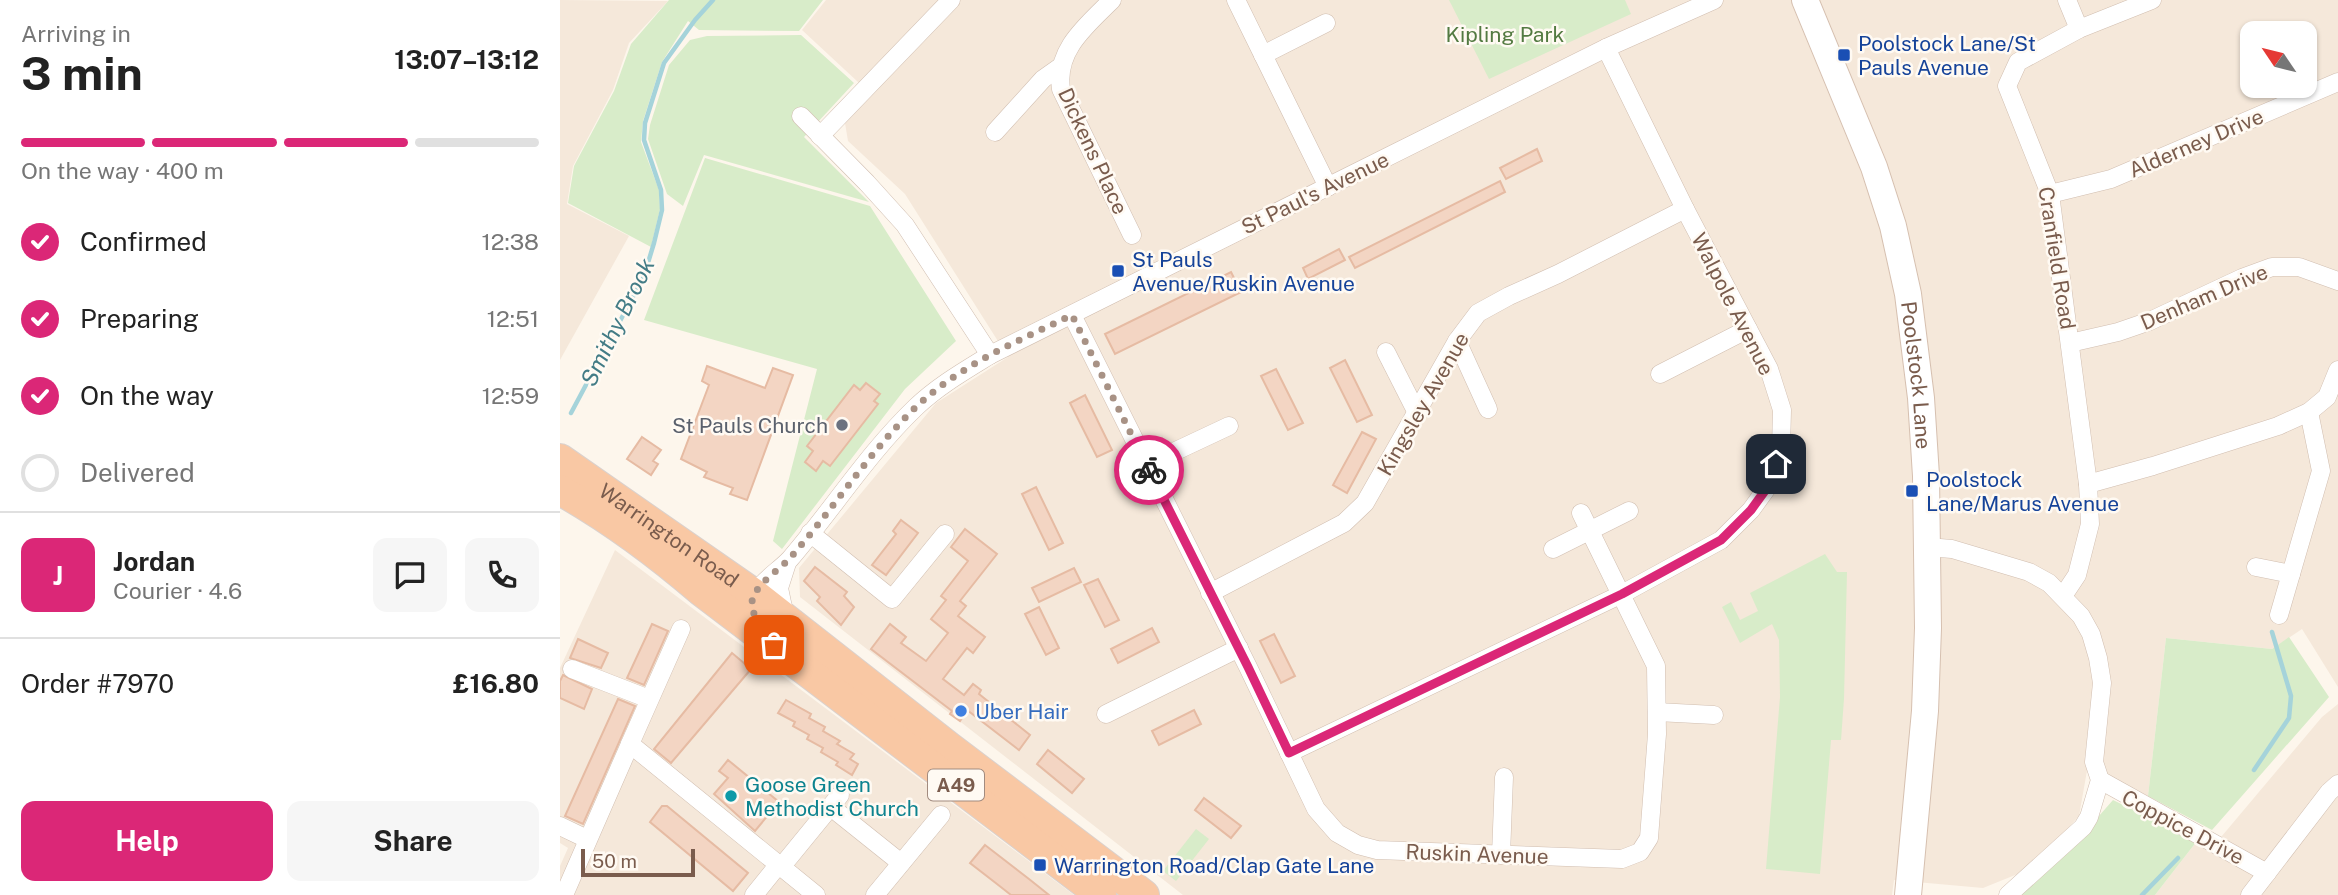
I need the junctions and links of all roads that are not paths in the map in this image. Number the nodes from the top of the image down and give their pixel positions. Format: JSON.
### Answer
{"nodes":[{"id":1,"x":951,"y":0,"type":"edge"},
{"id":2,"x":1112,"y":0,"type":"edge"},
{"id":3,"x":1236,"y":0,"type":"edge"},
{"id":4,"x":1714,"y":0,"type":"edge"},
{"id":5,"x":2067,"y":0,"type":"edge"},
{"id":6,"x":2152,"y":0,"type":"edge"},
{"id":7,"x":1809,"y":1,"type":"edge"},
{"id":8,"x":1326,"y":23,"type":"dead end"},
{"id":9,"x":2079,"y":29,"type":"junction"},
{"id":10,"x":1606,"y":48,"type":"junction"},
{"id":11,"x":1263,"y":55,"type":"junction"},
{"id":12,"x":1060,"y":67,"type":"junction"},
{"id":13,"x":2338,"y":82,"type":"edge"},
{"id":14,"x":801,"y":116,"type":"dead end"},
{"id":15,"x":995,"y":132,"type":"dead end"},
{"id":16,"x":820,"y":136,"type":"junction"},
{"id":17,"x":1328,"y":187,"type":"junction"},
{"id":18,"x":2050,"y":194,"type":"junction"},
{"id":19,"x":1685,"y":209,"type":"junction"},
{"id":20,"x":1132,"y":235,"type":"dead end"},
{"id":21,"x":2338,"y":281,"type":"edge"},
{"id":22,"x":1072,"y":315,"type":"junction"},
{"id":23,"x":1748,"y":329,"type":"junction"},
{"id":24,"x":1457,"y":341,"type":"junction"},
{"id":25,"x":2070,"y":343,"type":"junction"},
{"id":26,"x":1386,"y":352,"type":"dead end"},
{"id":27,"x":990,"y":355,"type":"junction"},
{"id":28,"x":2338,"y":370,"type":"edge"},
{"id":29,"x":1660,"y":374,"type":"dead end"},
{"id":30,"x":1488,"y":409,"type":"dead end"},
{"id":31,"x":2309,"y":412,"type":"junction"},
{"id":32,"x":1417,"y":413,"type":"junction"},
{"id":33,"x":1228,"y":426,"type":"dead end"},
{"id":34,"x":560,"y":459,"type":"edge"},
{"id":35,"x":1146,"y":465,"type":"junction"},
{"id":36,"x":2088,"y":484,"type":"junction"},
{"id":37,"x":560,"y":490,"type":"edge"},
{"id":38,"x":1629,"y":511,"type":"dead end"},
{"id":39,"x":1581,"y":513,"type":"dead end"},
{"id":40,"x":1590,"y":531,"type":"junction"},
{"id":41,"x":810,"y":533,"type":"junction"},
{"id":42,"x":945,"y":534,"type":"dead end"},
{"id":43,"x":1927,"y":547,"type":"junction"},
{"id":44,"x":1553,"y":549,"type":"dead end"},
{"id":45,"x":789,"y":560,"type":"junction"},
{"id":46,"x":2256,"y":567,"type":"dead end"},
{"id":47,"x":2291,"y":574,"type":"junction"},
{"id":48,"x":1210,"y":593,"type":"junction"},
{"id":49,"x":754,"y":594,"type":"junction"},
{"id":50,"x":1622,"y":594,"type":"junction"},
{"id":51,"x":2063,"y":596,"type":"junction"},
{"id":52,"x":2279,"y":615,"type":"dead end"},
{"id":53,"x":785,"y":617,"type":"junction"},
{"id":54,"x":681,"y":629,"type":"dead end"},
{"id":55,"x":774,"y":645,"type":"junction"},
{"id":56,"x":1239,"y":648,"type":"junction"},
{"id":57,"x":572,"y":669,"type":"dead end"},
{"id":58,"x":649,"y":699,"type":"junction"},
{"id":59,"x":1657,"y":712,"type":"junction"},
{"id":60,"x":1106,"y":714,"type":"dead end"},
{"id":61,"x":1714,"y":715,"type":"dead end"},
{"id":62,"x":630,"y":744,"type":"junction"},
{"id":63,"x":1289,"y":753,"type":"junction"},
{"id":64,"x":1504,"y":777,"type":"dead end"},
{"id":65,"x":2100,"y":780,"type":"junction"},
{"id":66,"x":2338,"y":784,"type":"edge"},
{"id":67,"x":941,"y":815,"type":"dead end"},
{"id":68,"x":560,"y":826,"type":"edge"},
{"id":69,"x":587,"y":839,"type":"junction"},
{"id":70,"x":1501,"y":855,"type":"junction"},
{"id":71,"x":901,"y":863,"type":"junction"},
{"id":72,"x":780,"y":865,"type":"junction"},
{"id":73,"x":2267,"y":873,"type":"junction"},
{"id":74,"x":1088,"y":889,"type":"edge"},
{"id":75,"x":1135,"y":892,"type":"edge"},
{"id":76,"x":564,"y":895,"type":"edge"},
{"id":77,"x":754,"y":895,"type":"edge"},
{"id":78,"x":816,"y":895,"type":"edge"},
{"id":79,"x":875,"y":895,"type":"edge"},
{"id":80,"x":1908,"y":895,"type":"edge"},
{"id":81,"x":2008,"y":895,"type":"edge"},
{"id":82,"x":2250,"y":895,"type":"edge"}],
"edges":[{"from":1,"to":16,"type":"street"},
{"from":2,"to":12,"type":"street","name":"Dickens Place"},
{"from":3,"to":11,"type":"street"},
{"from":4,"to":10,"type":"street","name":"St Paul's Avenue"},
{"from":5,"to":9,"type":"street"},
{"from":6,"to":9,"type":"street","name":"Cranfield Road"},
{"from":7,"to":43,"type":"main road","name":"Poolstock Lane"},
{"from":8,"to":11,"type":"street"},
{"from":9,"to":18,"type":"street","name":"Cranfield Road"},
{"from":10,"to":17,"type":"street","name":"St Paul's Avenue"},
{"from":10,"to":19,"type":"street","name":"Walpole Avenue"},
{"from":11,"to":17,"type":"street"},
{"from":12,"to":15,"type":"street"},
{"from":12,"to":20,"type":"street","name":"Dickens Place"},
{"from":13,"to":18,"type":"street","name":"Alderney Drive"},
{"from":14,"to":16,"type":"street"},
{"from":16,"to":27,"type":"street"},
{"from":17,"to":22,"type":"street","name":"St Paul's Avenue"},
{"from":18,"to":25,"type":"street","name":"Cranfield Road"},
{"from":19,"to":23,"type":"street","name":"Walpole Avenue"},
{"from":19,"to":24,"type":"street","name":"Kingsley Avenue"},
{"from":21,"to":25,"type":"street","name":"Denham Drive"},
{"from":22,"to":27,"type":"street","name":"St Paul's Avenue"},
{"from":22,"to":35,"type":"street","name":"Ruskin Avenue"},
{"from":23,"to":29,"type":"street"},
{"from":23,"to":50,"type":"street","name":"Walpole Avenue"},
{"from":24,"to":30,"type":"street"},
{"from":24,"to":32,"type":"street","name":"Kingsley Avenue"},
{"from":25,"to":36,"type":"street","name":"Cranfield Road"},
{"from":26,"to":32,"type":"street"},
{"from":27,"to":41,"type":"street","name":"St Paul's Avenue"},
{"from":28,"to":31,"type":"street"},
{"from":31,"to":36,"type":"street"},
{"from":31,"to":47,"type":"street"},
{"from":32,"to":48,"type":"street","name":"Kingsley Avenue"},
{"from":33,"to":35,"type":"street"},
{"from":34,"to":49,"type":"highway","name":"Warrington Road","number":"A49"},
{"from":35,"to":48,"type":"street","name":"Ruskin Avenue"},
{"from":36,"to":51,"type":"street","name":"Cranfield Road"},
{"from":37,"to":55,"type":"highway","name":"Warrington Road","number":"A49"},
{"from":38,"to":40,"type":"street"},
{"from":39,"to":40,"type":"street","name":"Ruskin Avenue"},
{"from":40,"to":44,"type":"street"},
{"from":40,"to":50,"type":"street","name":"Ruskin Avenue"},
{"from":41,"to":42,"type":"street"},
{"from":41,"to":45,"type":"street","name":"St Paul's Avenue"},
{"from":43,"to":51,"type":"street"},
{"from":43,"to":80,"type":"main road","name":"Poolstock Lane"},
{"from":45,"to":49,"type":"street","name":"St Paul's Avenue"},
{"from":45,"to":53,"type":"street","name":"St Paul's Avenue"},
{"from":46,"to":47,"type":"street"},
{"from":47,"to":52,"type":"street"},
{"from":48,"to":56,"type":"street","name":"Ruskin Avenue"},
{"from":49,"to":53,"type":"highway","name":"Warrington Road","number":"A49"},
{"from":49,"to":55,"type":"street"},
{"from":50,"to":59,"type":"street","name":"Ruskin Avenue"},
{"from":50,"to":63,"type":"street","name":"Walpole Avenue"},
{"from":51,"to":65,"type":"street"},
{"from":53,"to":75,"type":"highway","name":"Warrington Road","number":"A49"},
{"from":54,"to":58,"type":"street"},
{"from":55,"to":74,"type":"highway","name":"Warrington Road","number":"A49"},
{"from":56,"to":60,"type":"street"},
{"from":56,"to":63,"type":"street","name":"Ruskin Avenue"},
{"from":57,"to":58,"type":"street"},
{"from":58,"to":62,"type":"street"},
{"from":59,"to":61,"type":"street"},
{"from":59,"to":70,"type":"street","name":"Ruskin Avenue"},
{"from":62,"to":69,"type":"street"},
{"from":62,"to":72,"type":"street"},
{"from":63,"to":70,"type":"street","name":"Ruskin Avenue"},
{"from":64,"to":70,"type":"street"},
{"from":65,"to":73,"type":"street","name":"Coppice Drive"},
{"from":65,"to":81,"type":"street"},
{"from":66,"to":73,"type":"street","name":"Coppice Drive"},
{"from":67,"to":71,"type":"street"},
{"from":68,"to":69,"type":"street"},
{"from":69,"to":76,"type":"street"},
{"from":71,"to":72,"type":"street"},
{"from":71,"to":79,"type":"street"},
{"from":72,"to":77,"type":"street"},
{"from":72,"to":78,"type":"street"},
{"from":73,"to":82,"type":"street","name":"Coppice Drive"}]}
